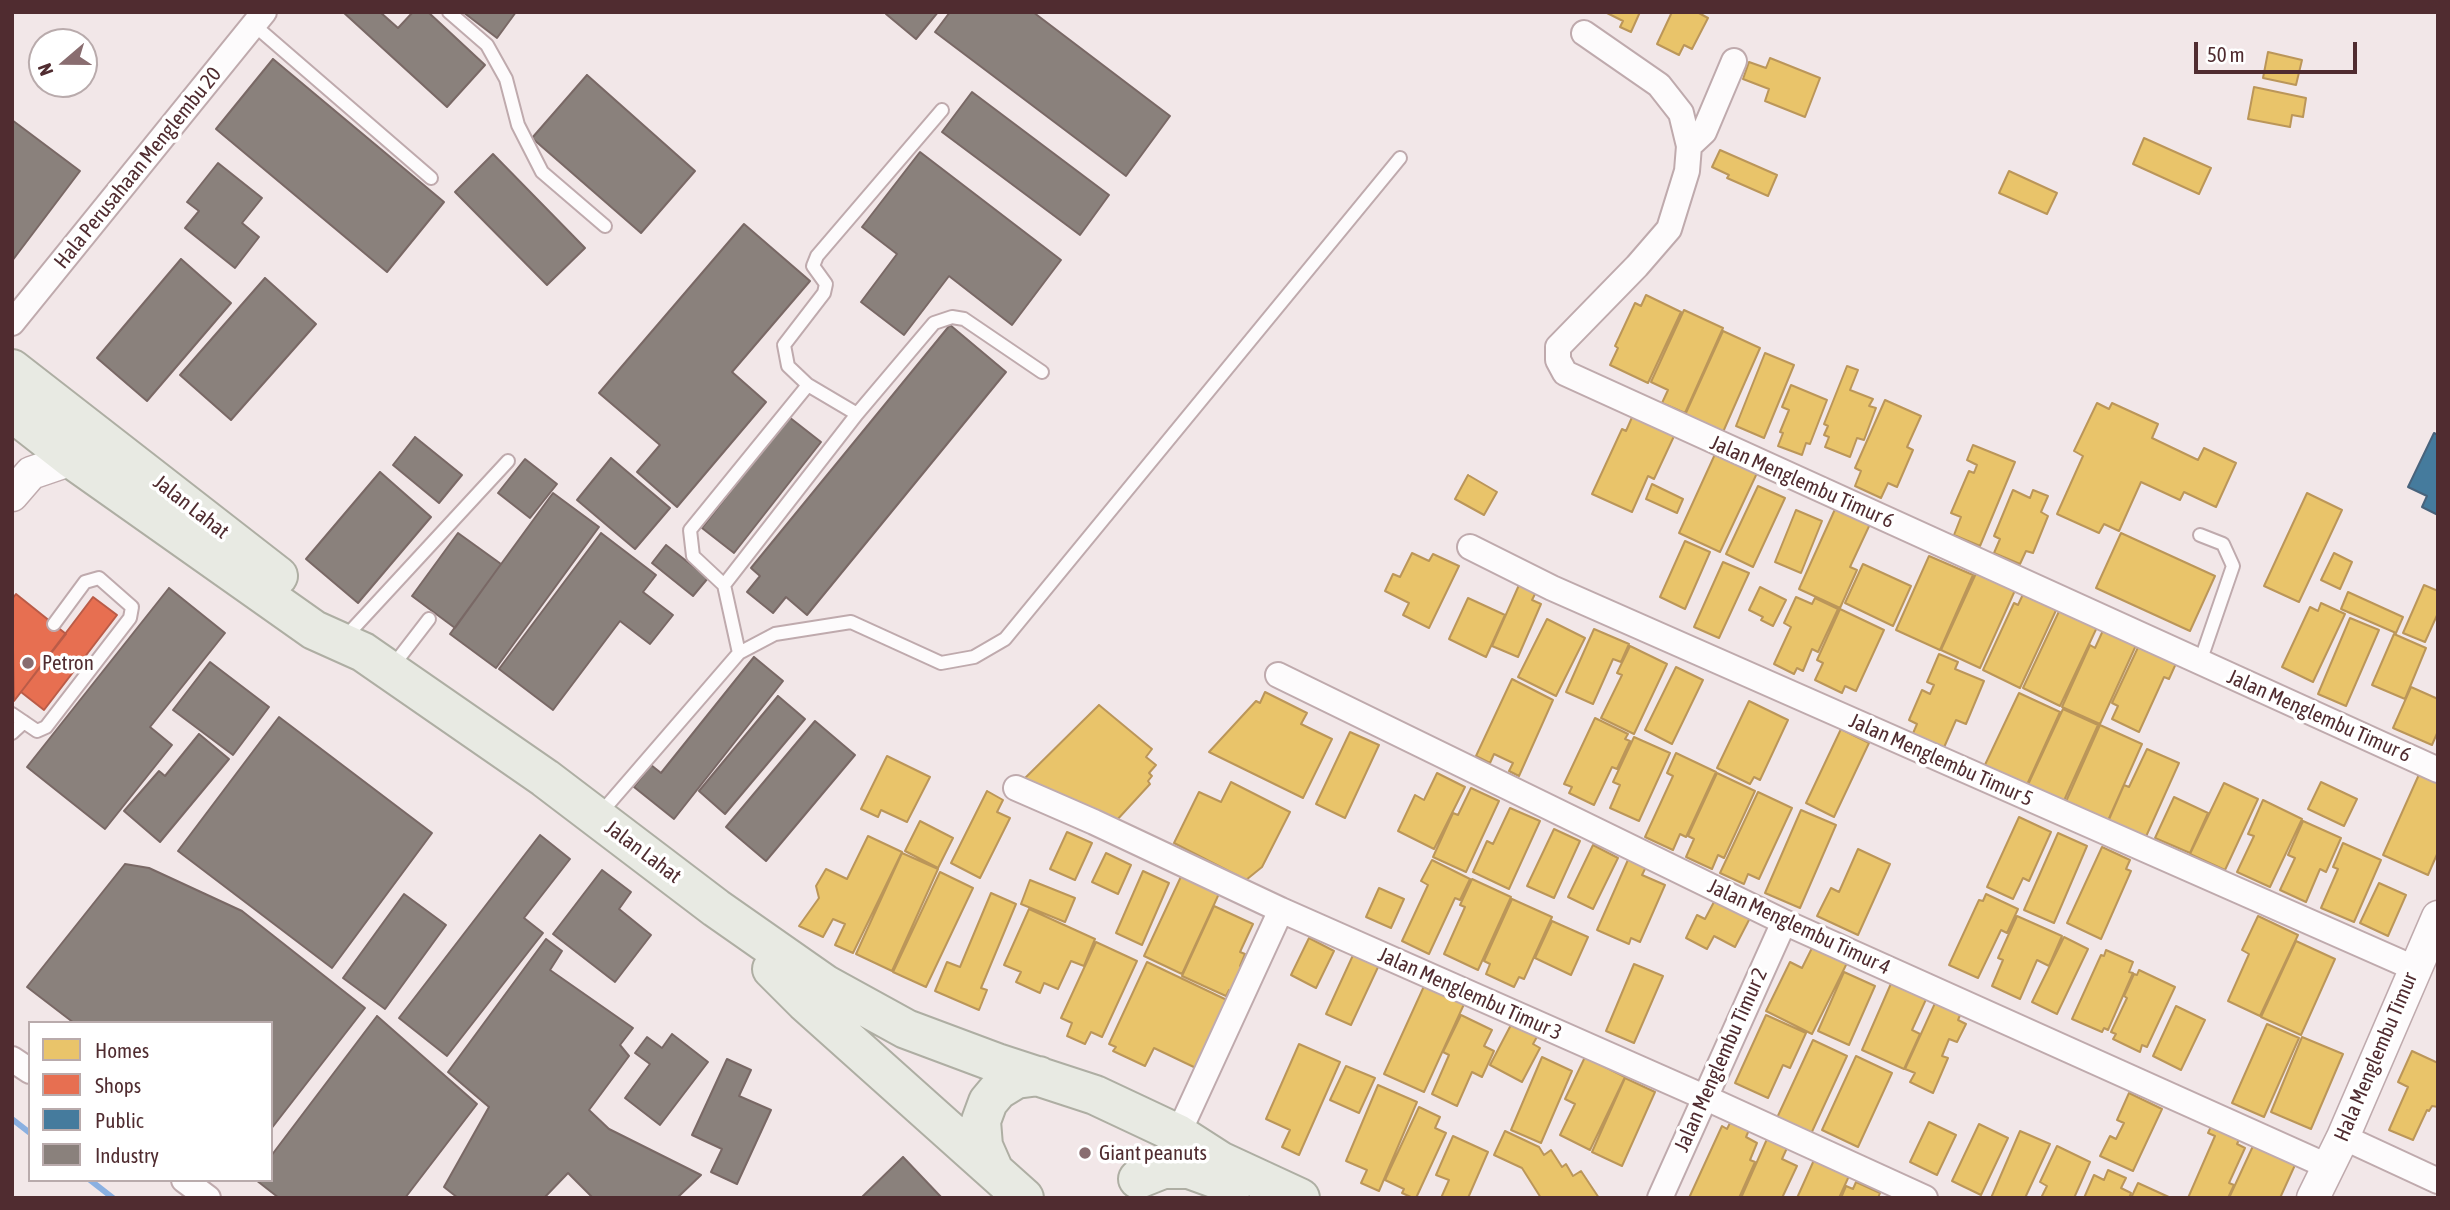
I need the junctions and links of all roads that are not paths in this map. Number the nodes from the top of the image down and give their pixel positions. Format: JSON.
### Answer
{"nodes":[{"id":1,"x":449,"y":12,"type":"edge"},
{"id":2,"x":259,"y":19,"type":"edge"},
{"id":3,"x":1584,"y":33,"type":"dead end"},
{"id":4,"x":1734,"y":61,"type":"dead end"},
{"id":5,"x":942,"y":110,"type":"dead end"},
{"id":6,"x":1689,"y":146,"type":"junction"},
{"id":7,"x":1400,"y":158,"type":"dead end"},
{"id":8,"x":431,"y":178,"type":"dead end"},
{"id":9,"x":605,"y":226,"type":"dead end"},
{"id":10,"x":12,"y":323,"type":"edge"},
{"id":11,"x":12,"y":369,"type":"edge"},
{"id":12,"x":1042,"y":372,"type":"dead end"},
{"id":13,"x":808,"y":385,"type":"junction"},
{"id":14,"x":857,"y":414,"type":"junction"},
{"id":15,"x":21,"y":419,"type":"edge"},
{"id":16,"x":72,"y":459,"type":"junction"},
{"id":17,"x":508,"y":461,"type":"dead end"},
{"id":18,"x":22,"y":484,"type":"edge"},
{"id":19,"x":2200,"y":536,"type":"dead end"},
{"id":20,"x":1470,"y":547,"type":"dead end"},
{"id":21,"x":724,"y":585,"type":"junction"},
{"id":22,"x":429,"y":619,"type":"dead end"},
{"id":23,"x":54,"y":624,"type":"dead end"},
{"id":24,"x":367,"y":652,"type":"junction"},
{"id":25,"x":739,"y":653,"type":"junction"},
{"id":26,"x":2200,"y":662,"type":"junction"},
{"id":27,"x":1278,"y":675,"type":"dead end"},
{"id":28,"x":12,"y":714,"type":"edge"},
{"id":29,"x":24,"y":722,"type":"junction"},
{"id":30,"x":12,"y":733,"type":"edge"},
{"id":31,"x":2438,"y":769,"type":"edge"},
{"id":32,"x":1016,"y":788,"type":"dead end"},
{"id":33,"x":597,"y":817,"type":"junction"},
{"id":34,"x":716,"y":908,"type":"junction"},
{"id":35,"x":1281,"y":910,"type":"junction"},
{"id":36,"x":1784,"y":922,"type":"junction"},
{"id":37,"x":2429,"y":942,"type":"edge"},
{"id":38,"x":12,"y":1059,"type":"edge"},
{"id":39,"x":28,"y":1070,"type":"edge"},
{"id":40,"x":1039,"y":1076,"type":"junction"},
{"id":41,"x":1704,"y":1097,"type":"junction"},
{"id":42,"x":1125,"y":1109,"type":"junction"},
{"id":43,"x":1178,"y":1134,"type":"junction"},
{"id":44,"x":2343,"y":1137,"type":"junction"},
{"id":45,"x":2328,"y":1166,"type":"junction"},
{"id":46,"x":994,"y":1171,"type":"junction"},
{"id":47,"x":2438,"y":1181,"type":"edge"},
{"id":48,"x":187,"y":1182,"type":"edge"},
{"id":49,"x":1132,"y":1188,"type":"edge"},
{"id":50,"x":208,"y":1198,"type":"edge"},
{"id":51,"x":1024,"y":1198,"type":"edge"},
{"id":52,"x":1260,"y":1198,"type":"edge"},
{"id":53,"x":1300,"y":1198,"type":"edge"},
{"id":54,"x":1660,"y":1198,"type":"edge"},
{"id":55,"x":1925,"y":1198,"type":"edge"},
{"id":56,"x":2313,"y":1198,"type":"edge"}],
"edges":[{"from":1,"to":9,"type":"lane"},
{"from":2,"to":8,"type":"lane"},
{"from":2,"to":10,"type":"street","name":"Hala Perusahaan Menglembu 20"},
{"from":3,"to":6,"type":"street","name":"Jalan Menglembu Timur 6"},
{"from":4,"to":6,"type":"street"},
{"from":5,"to":13,"type":"lane"},
{"from":6,"to":26,"type":"street","name":"Jalan Menglembu Timur 6"},
{"from":7,"to":25,"type":"lane"},
{"from":11,"to":24,"type":"main road","name":"Jalan Lahat"},
{"from":12,"to":14,"type":"lane"},
{"from":13,"to":14,"type":"lane"},
{"from":13,"to":21,"type":"lane"},
{"from":14,"to":21,"type":"lane"},
{"from":15,"to":16,"type":"main road","name":"Jalan Lahat"},
{"from":15,"to":18,"type":"street"},
{"from":16,"to":18,"type":"street"},
{"from":16,"to":24,"type":"main road","name":"Jalan Lahat"},
{"from":17,"to":24,"type":"lane"},
{"from":19,"to":26,"type":"lane"},
{"from":20,"to":37,"type":"street","name":"Jalan Menglembu Timur 5"},
{"from":21,"to":25,"type":"lane"},
{"from":22,"to":24,"type":"lane"},
{"from":23,"to":29,"type":"lane"},
{"from":24,"to":33,"type":"main road","name":"Jalan Lahat"},
{"from":25,"to":33,"type":"lane"},
{"from":26,"to":31,"type":"street","name":"Jalan Menglembu Timur 6"},
{"from":27,"to":36,"type":"street","name":"Jalan Menglembu Timur 4"},
{"from":28,"to":29,"type":"lane"},
{"from":29,"to":30,"type":"lane"},
{"from":32,"to":35,"type":"street","name":"Jalan Menglembu Timur 3"},
{"from":33,"to":34,"type":"main road","name":"Jalan Lahat"},
{"from":34,"to":40,"type":"main road","name":"Jalan Lahat"},
{"from":34,"to":46,"type":"main road","name":"Jalan Lahat"},
{"from":35,"to":41,"type":"street","name":"Jalan Menglembu Timur 3"},
{"from":35,"to":43,"type":"street"},
{"from":36,"to":41,"type":"street","name":"Jalan Menglembu Timur 2"},
{"from":36,"to":45,"type":"street","name":"Jalan Menglembu Timur 4"},
{"from":37,"to":44,"type":"street","name":"Hala Menglembu Timur"},
{"from":38,"to":39,"type":"street"},
{"from":40,"to":42,"type":"main road","name":"Jalan Lahat"},
{"from":40,"to":46,"type":"main road"},
{"from":41,"to":54,"type":"street","name":"Jalan Menglembu Timur 2"},
{"from":41,"to":55,"type":"street","name":"Jalan Menglembu Timur 3"},
{"from":42,"to":43,"type":"main road","name":"Jalan Lahat"},
{"from":42,"to":49,"type":"main road"},
{"from":43,"to":53,"type":"main road","name":"Jalan Lahat"},
{"from":44,"to":45,"type":"street","name":"Hala Menglembu Timur"},
{"from":44,"to":47,"type":"street"},
{"from":45,"to":56,"type":"street","name":"Hala Menglembu Timur"},
{"from":46,"to":51,"type":"main road","name":"Jalan Lahat"},
{"from":48,"to":50,"type":"street"},
{"from":49,"to":52,"type":"main road"}]}
